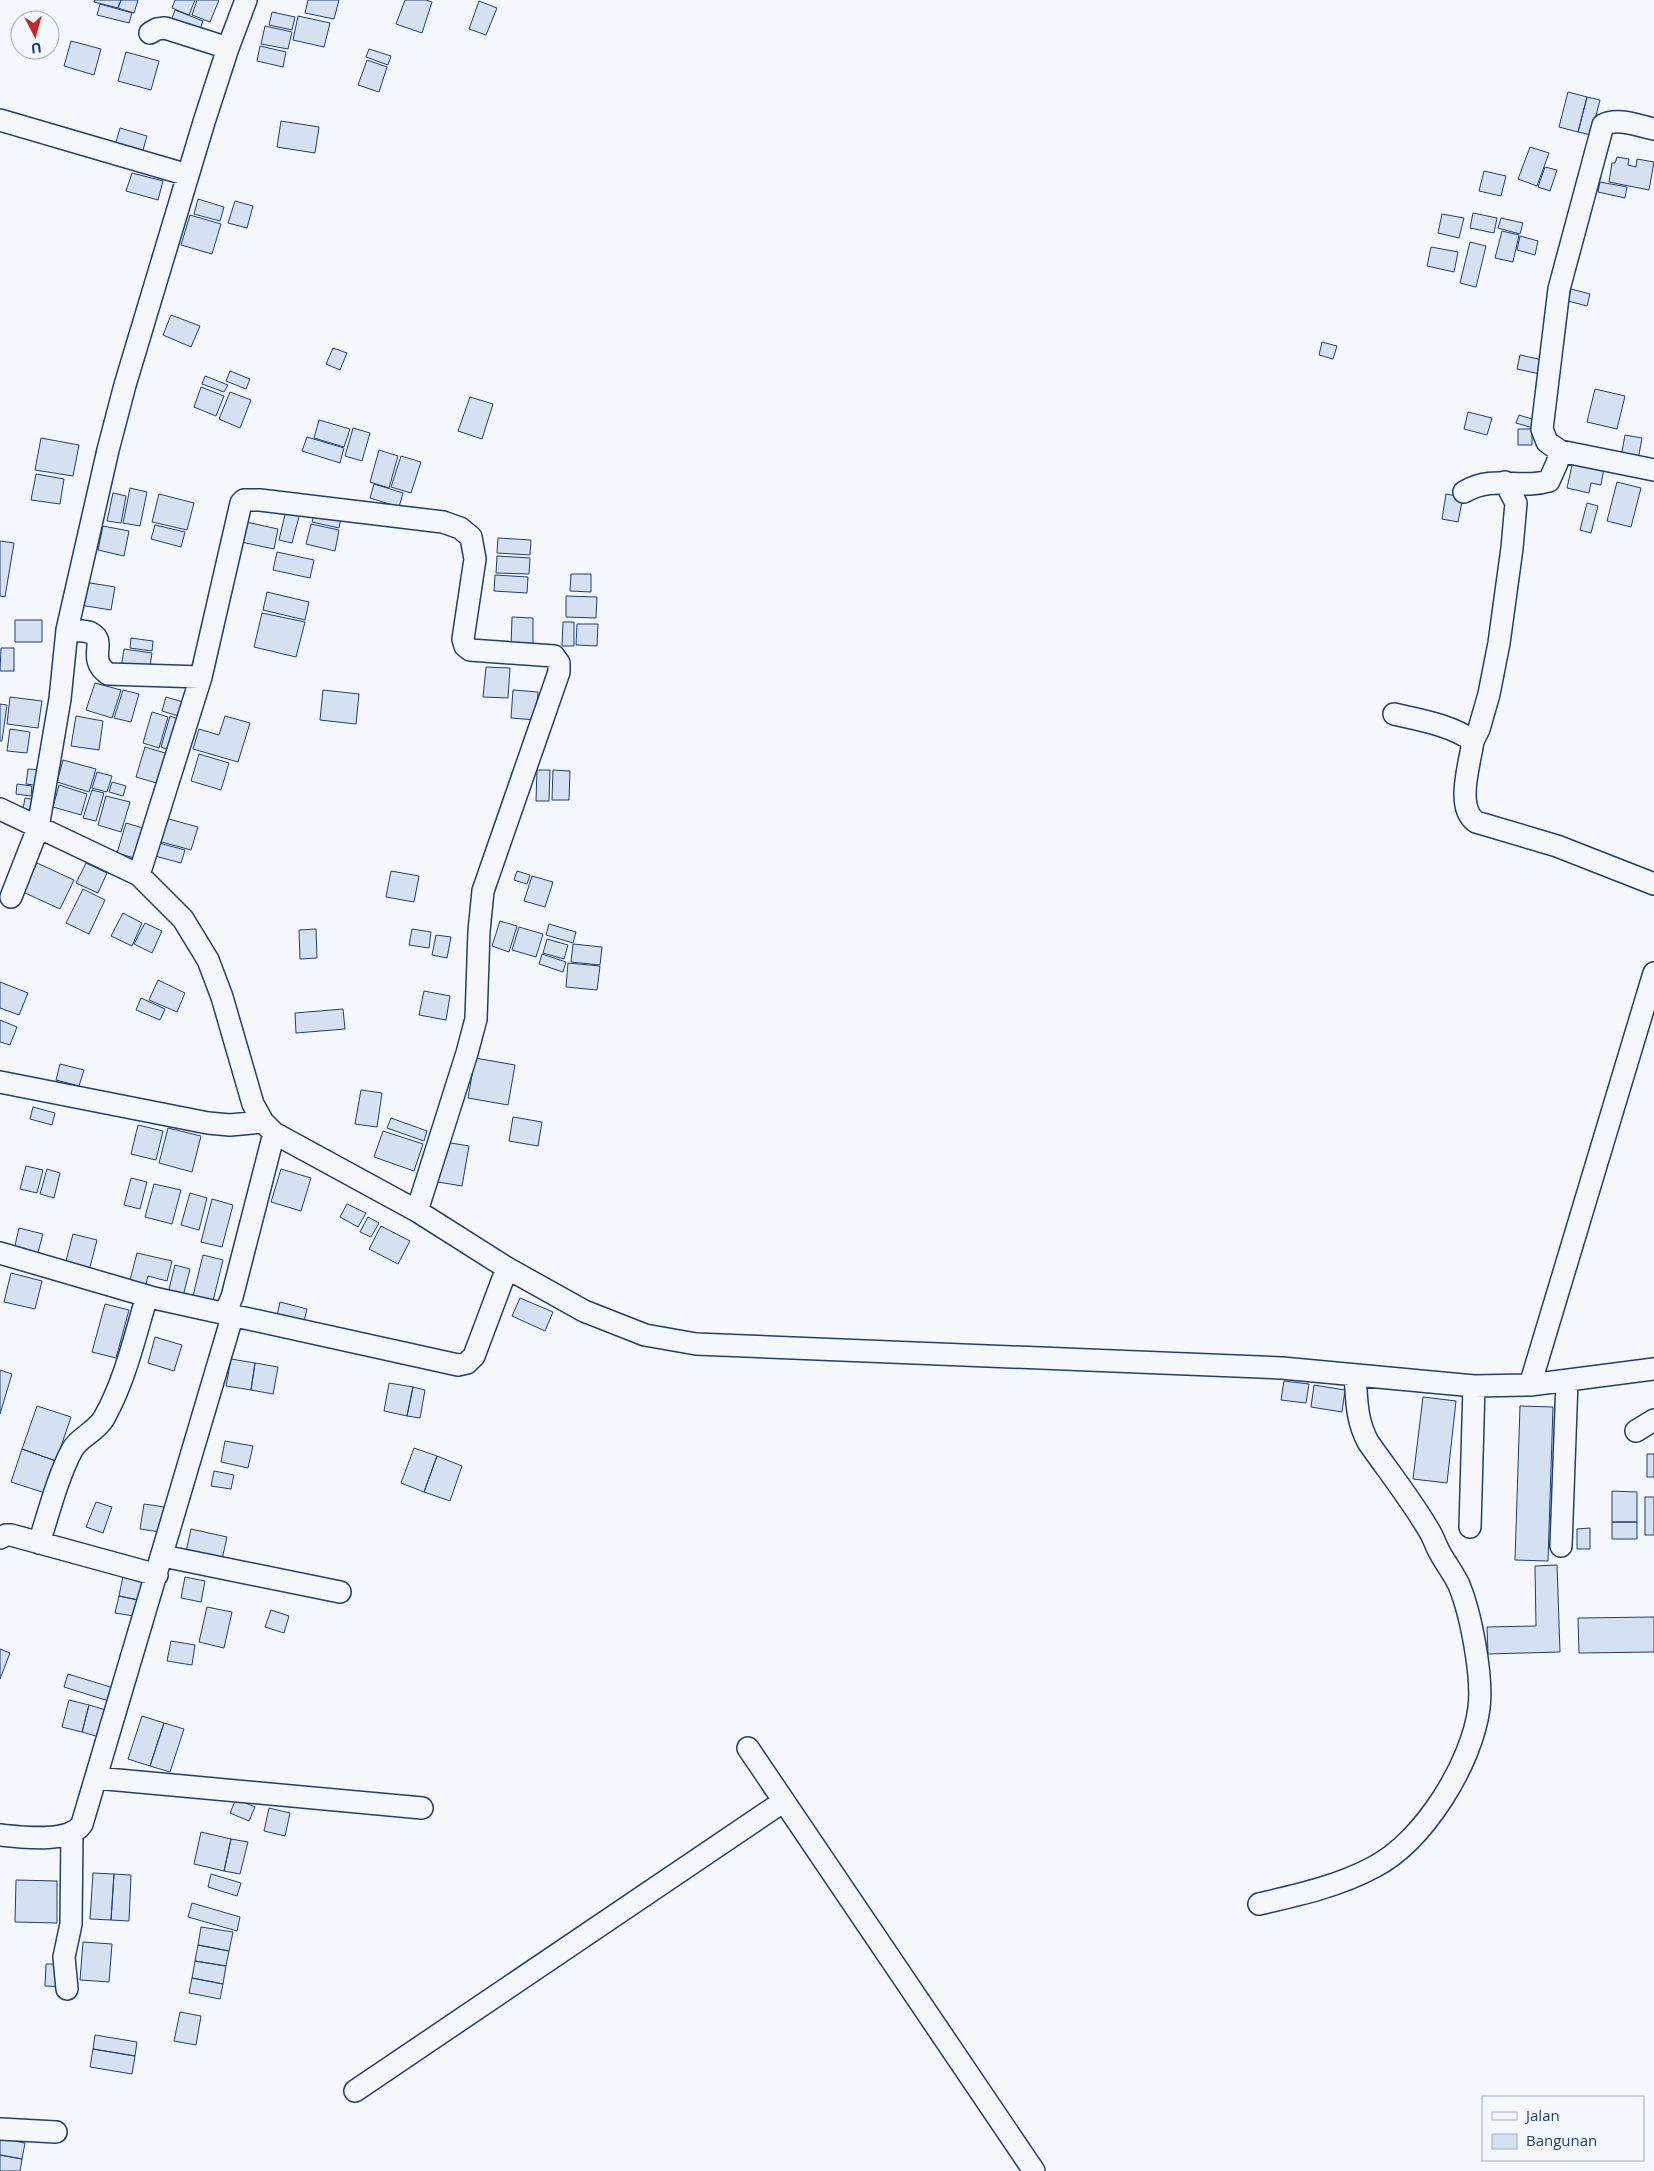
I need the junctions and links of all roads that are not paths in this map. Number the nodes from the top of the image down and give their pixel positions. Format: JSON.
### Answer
{"nodes":[{"id":1,"x":246,"y":0,"type":"edge"},
{"id":2,"x":150,"y":33,"type":"dead end"},
{"id":3,"x":228,"y":48,"type":"junction"},
{"id":4,"x":0,"y":120,"type":"edge"},
{"id":5,"x":1654,"y":129,"type":"edge"},
{"id":6,"x":188,"y":175,"type":"junction"},
{"id":7,"x":1560,"y":451,"type":"junction"},
{"id":8,"x":1654,"y":470,"type":"edge"},
{"id":9,"x":1505,"y":482,"type":"junction"},
{"id":10,"x":1464,"y":492,"type":"dead end"},
{"id":11,"x":67,"y":630,"type":"junction"},
{"id":12,"x":201,"y":677,"type":"junction"},
{"id":13,"x":1394,"y":714,"type":"dead end"},
{"id":14,"x":1473,"y":741,"type":"junction"},
{"id":15,"x":0,"y":809,"type":"edge"},
{"id":16,"x":38,"y":828,"type":"junction"},
{"id":17,"x":139,"y":875,"type":"junction"},
{"id":18,"x":1654,"y":884,"type":"edge"},
{"id":19,"x":11,"y":897,"type":"dead end"},
{"id":20,"x":1654,"y":974,"type":"edge"},
{"id":21,"x":0,"y":1082,"type":"edge"},
{"id":22,"x":269,"y":1127,"type":"junction"},
{"id":23,"x":417,"y":1211,"type":"junction"},
{"id":24,"x":0,"y":1253,"type":"edge"},
{"id":25,"x":507,"y":1268,"type":"junction"},
{"id":26,"x":147,"y":1296,"type":"junction"},
{"id":27,"x":229,"y":1314,"type":"junction"},
{"id":28,"x":1654,"y":1369,"type":"edge"},
{"id":29,"x":1355,"y":1375,"type":"junction"},
{"id":30,"x":1567,"y":1381,"type":"junction"},
{"id":31,"x":1530,"y":1385,"type":"junction"},
{"id":32,"x":1474,"y":1386,"type":"junction"},
{"id":33,"x":1470,"y":1527,"type":"dead end"},
{"id":34,"x":0,"y":1538,"type":"edge"},
{"id":35,"x":39,"y":1544,"type":"junction"},
{"id":36,"x":1560,"y":1546,"type":"dead end"},
{"id":37,"x":160,"y":1565,"type":"junction"},
{"id":38,"x":340,"y":1592,"type":"dead end"},
{"id":39,"x":748,"y":1748,"type":"dead end"},
{"id":40,"x":96,"y":1778,"type":"junction"},
{"id":41,"x":784,"y":1800,"type":"junction"},
{"id":42,"x":422,"y":1808,"type":"dead end"},
{"id":43,"x":72,"y":1833,"type":"junction"},
{"id":44,"x":0,"y":1835,"type":"edge"},
{"id":45,"x":1259,"y":1904,"type":"dead end"},
{"id":46,"x":67,"y":1989,"type":"dead end"},
{"id":47,"x":355,"y":2091,"type":"dead end"},
{"id":48,"x":0,"y":2129,"type":"edge"},
{"id":49,"x":56,"y":2132,"type":"dead end"},
{"id":50,"x":1034,"y":2171,"type":"edge"}],
"edges":[{"from":1,"to":3,"type":"street"},
{"from":2,"to":3,"type":"street"},
{"from":3,"to":6,"type":"street"},
{"from":4,"to":6,"type":"street"},
{"from":5,"to":7,"type":"street"},
{"from":6,"to":11,"type":"street"},
{"from":7,"to":8,"type":"street"},
{"from":7,"to":9,"type":"street"},
{"from":9,"to":10,"type":"street"},
{"from":9,"to":14,"type":"street"},
{"from":11,"to":12,"type":"street"},
{"from":11,"to":16,"type":"street"},
{"from":12,"to":17,"type":"street"},
{"from":12,"to":23,"type":"street"},
{"from":13,"to":14,"type":"street"},
{"from":14,"to":18,"type":"street"},
{"from":15,"to":16,"type":"street"},
{"from":16,"to":17,"type":"street"},
{"from":16,"to":19,"type":"street"},
{"from":17,"to":22,"type":"street"},
{"from":20,"to":31,"type":"street"},
{"from":21,"to":22,"type":"street"},
{"from":22,"to":23,"type":"street"},
{"from":22,"to":27,"type":"street"},
{"from":23,"to":25,"type":"street"},
{"from":24,"to":26,"type":"street"},
{"from":25,"to":27,"type":"street"},
{"from":25,"to":29,"type":"street"},
{"from":26,"to":27,"type":"street"},
{"from":26,"to":35,"type":"street"},
{"from":27,"to":37,"type":"street"},
{"from":28,"to":30,"type":"street"},
{"from":29,"to":32,"type":"street"},
{"from":29,"to":45,"type":"street"},
{"from":30,"to":31,"type":"street"},
{"from":30,"to":36,"type":"street"},
{"from":31,"to":32,"type":"street"},
{"from":32,"to":33,"type":"street"},
{"from":34,"to":35,"type":"street"},
{"from":35,"to":37,"type":"street"},
{"from":37,"to":38,"type":"street"},
{"from":37,"to":40,"type":"street"},
{"from":39,"to":41,"type":"street"},
{"from":40,"to":42,"type":"street"},
{"from":40,"to":43,"type":"street"},
{"from":41,"to":47,"type":"street"},
{"from":41,"to":50,"type":"street"},
{"from":43,"to":44,"type":"street"},
{"from":43,"to":46,"type":"street"},
{"from":48,"to":49,"type":"street"}]}
